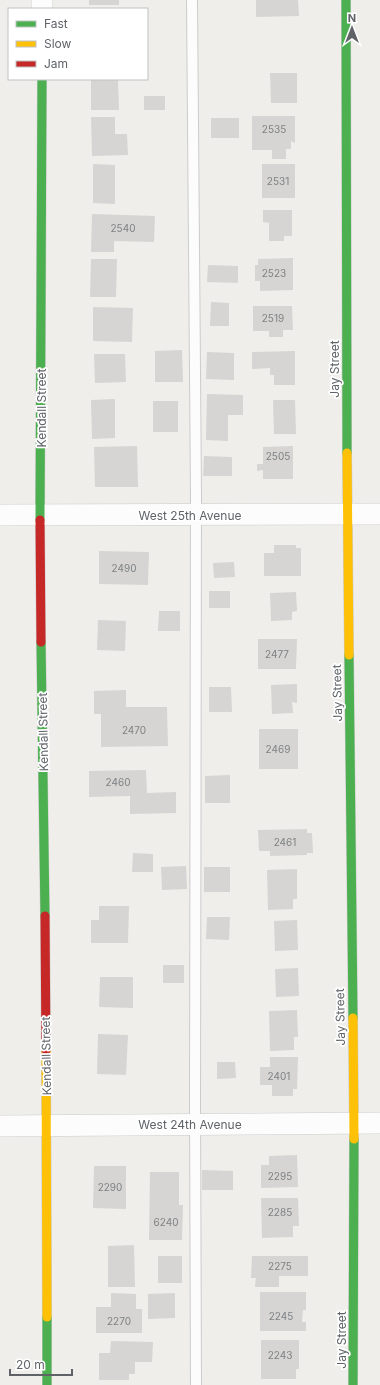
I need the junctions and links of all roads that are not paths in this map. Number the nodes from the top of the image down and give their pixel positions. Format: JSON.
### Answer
{"nodes":[{"id":1,"x":192,"y":0,"type":"edge"},
{"id":2,"x":346,"y":0,"type":"edge"},
{"id":3,"x":42,"y":80,"type":"edge"},
{"id":4,"x":347,"y":514,"type":"junction"},
{"id":5,"x":380,"y":514,"type":"edge"},
{"id":6,"x":0,"y":515,"type":"edge"},
{"id":7,"x":40,"y":515,"type":"junction"},
{"id":8,"x":196,"y":515,"type":"junction"},
{"id":9,"x":354,"y":1122,"type":"junction"},
{"id":10,"x":195,"y":1123,"type":"junction"},
{"id":11,"x":380,"y":1123,"type":"edge"},
{"id":12,"x":47,"y":1125,"type":"junction"},
{"id":13,"x":0,"y":1126,"type":"edge"},
{"id":14,"x":47,"y":1385,"type":"edge"},
{"id":15,"x":196,"y":1385,"type":"edge"},
{"id":16,"x":353,"y":1385,"type":"edge"}],
"edges":[{"from":1,"to":8,"type":"lane"},
{"from":2,"to":4,"type":"street","name":"Jay Street"},
{"from":3,"to":7,"type":"street","name":"Kendall Street"},
{"from":4,"to":5,"type":"street","name":"West 25th Avenue"},
{"from":4,"to":8,"type":"street","name":"West 25th Avenue"},
{"from":4,"to":9,"type":"street","name":"Jay Street"},
{"from":6,"to":7,"type":"street","name":"West 25th Avenue"},
{"from":7,"to":8,"type":"street","name":"West 25th Avenue"},
{"from":7,"to":12,"type":"street","name":"Kendall Street"},
{"from":8,"to":10,"type":"lane"},
{"from":9,"to":10,"type":"street","name":"West 24th Avenue"},
{"from":9,"to":11,"type":"street","name":"West 24th Avenue"},
{"from":9,"to":16,"type":"street","name":"Jay Street"},
{"from":10,"to":12,"type":"street","name":"West 24th Avenue"},
{"from":10,"to":15,"type":"lane"},
{"from":12,"to":13,"type":"street","name":"West 24th Avenue"},
{"from":12,"to":14,"type":"street","name":"Kendall Street"}]}
